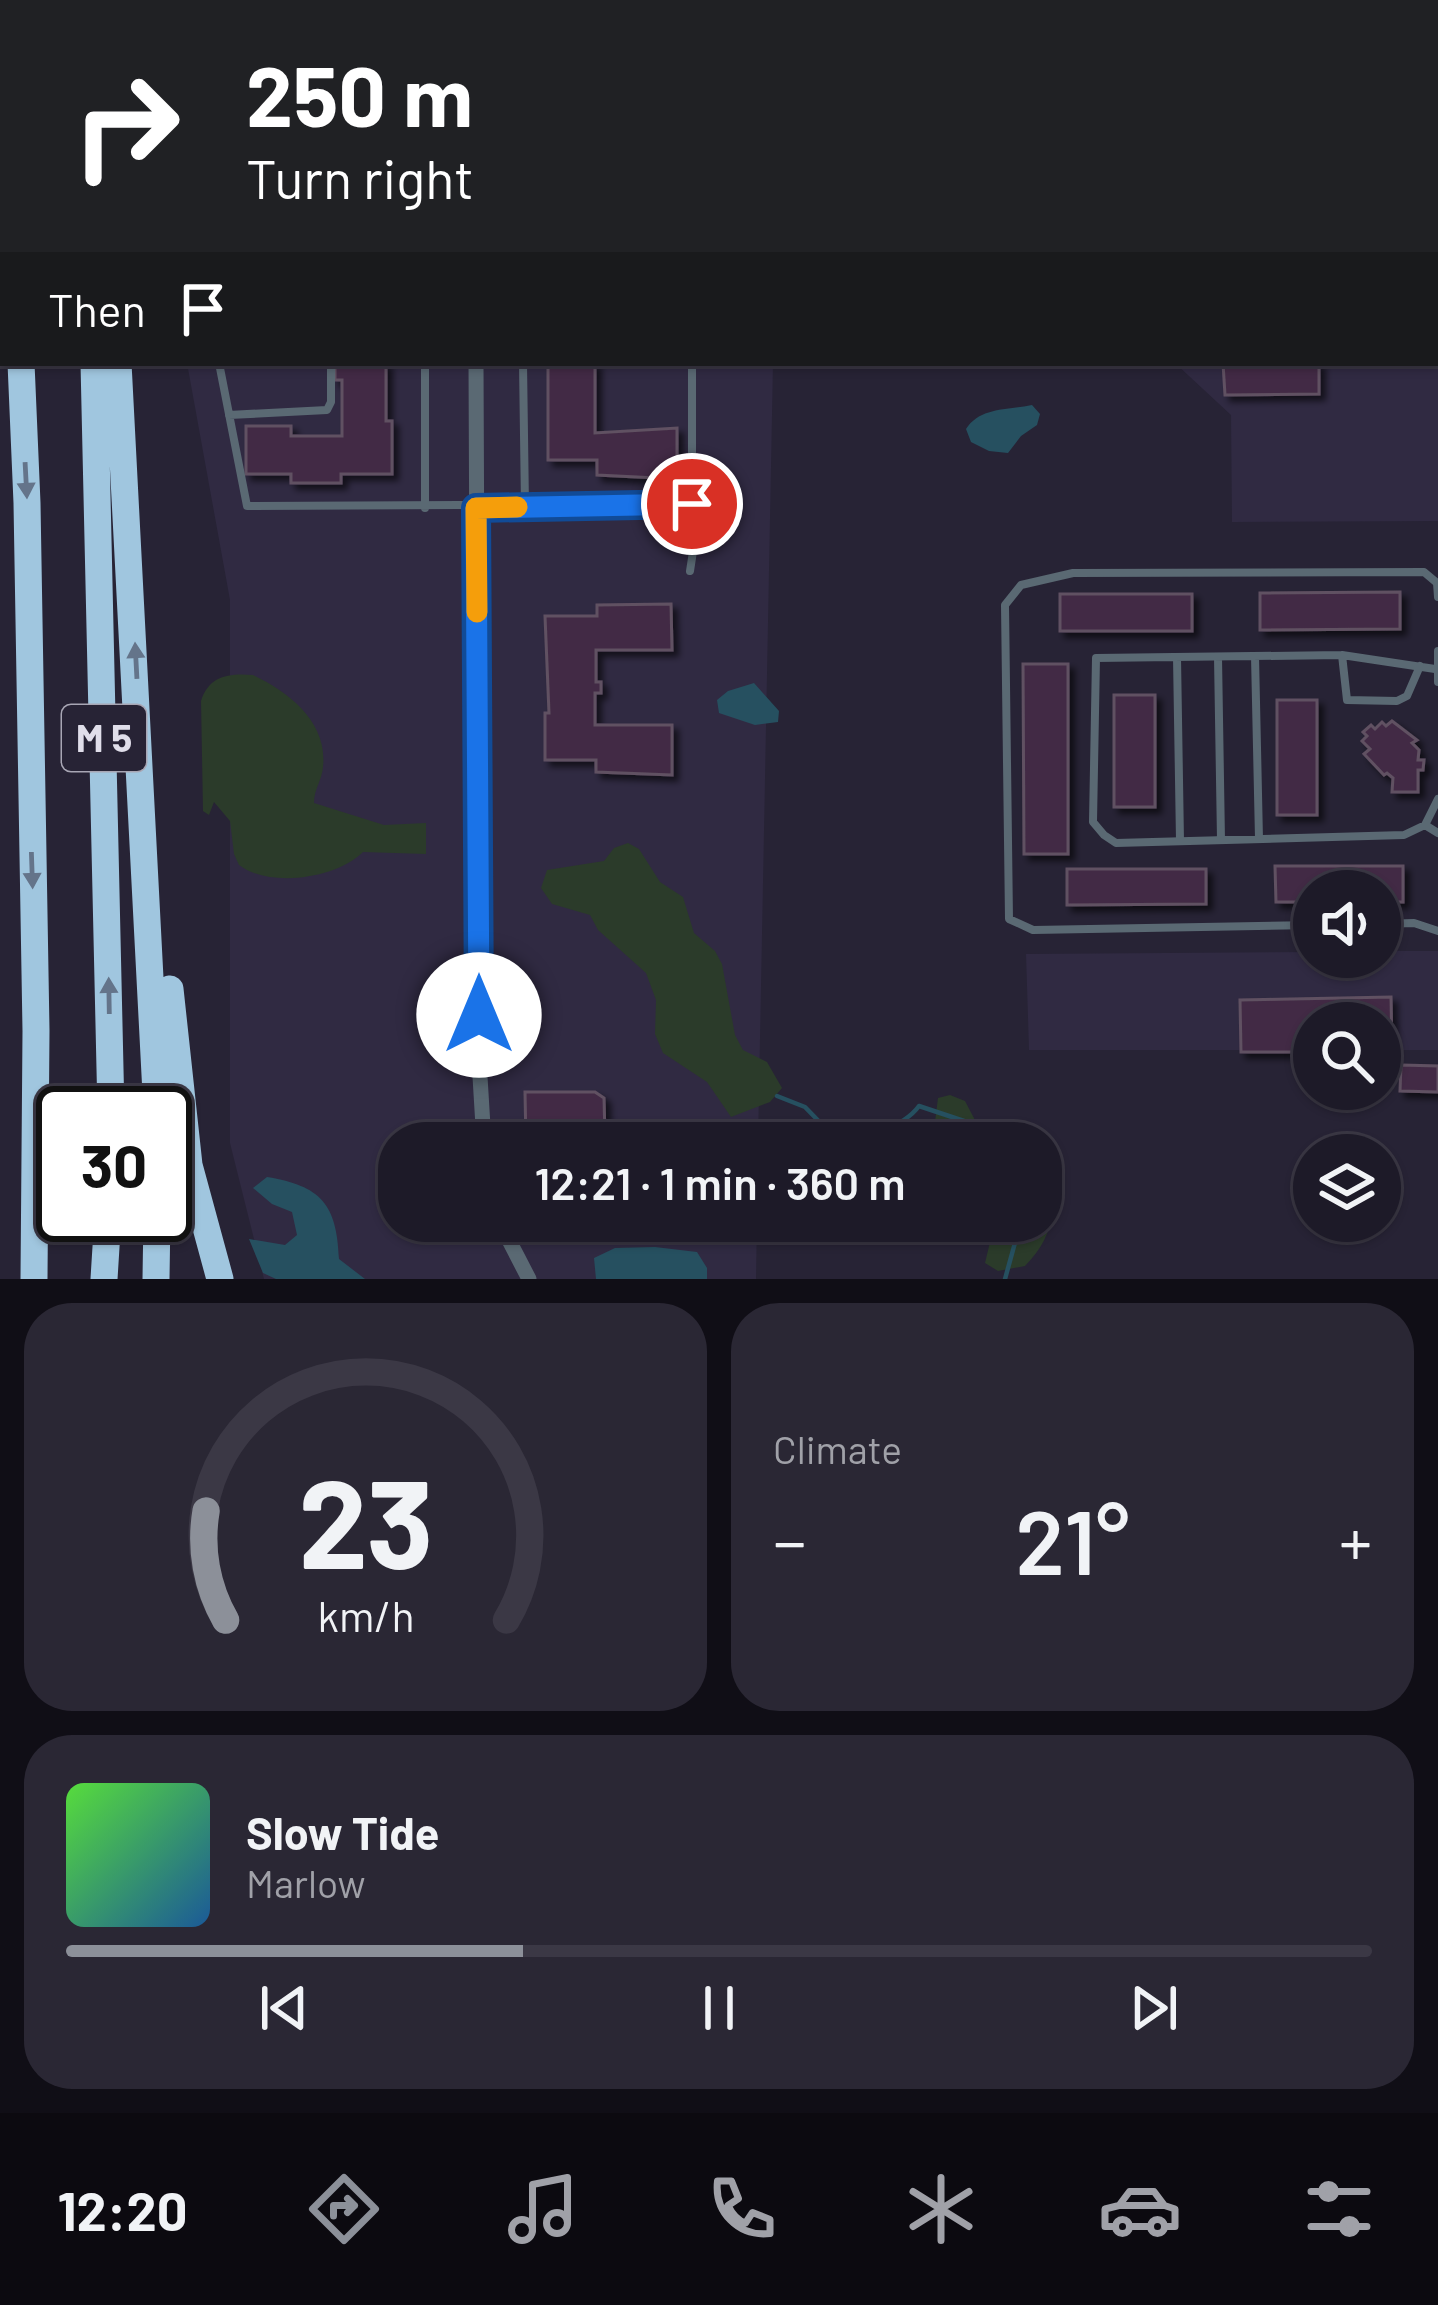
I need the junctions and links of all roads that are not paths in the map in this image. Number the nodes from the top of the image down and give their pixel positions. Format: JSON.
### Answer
{"nodes":[{"id":1,"x":21,"y":366,"type":"edge"},
{"id":2,"x":94,"y":366,"type":"edge"},
{"id":3,"x":118,"y":366,"type":"edge"},
{"id":4,"x":220,"y":366,"type":"edge"},
{"id":5,"x":331,"y":366,"type":"edge"},
{"id":6,"x":425,"y":366,"type":"edge"},
{"id":7,"x":476,"y":366,"type":"edge"},
{"id":8,"x":523,"y":366,"type":"edge"},
{"id":9,"x":692,"y":366,"type":"edge"},
{"id":10,"x":229,"y":415,"type":"junction"},
{"id":11,"x":692,"y":504,"type":"junction"},
{"id":12,"x":525,"y":507,"type":"junction"},
{"id":13,"x":425,"y":508,"type":"junction"},
{"id":14,"x":476,"y":508,"type":"junction"},
{"id":15,"x":690,"y":572,"type":"dead end"},
{"id":16,"x":1438,"y":596,"type":"edge"},
{"id":17,"x":1438,"y":652,"type":"edge"},
{"id":18,"x":1342,"y":655,"type":"junction"},
{"id":19,"x":1255,"y":656,"type":"junction"},
{"id":20,"x":1178,"y":657,"type":"junction"},
{"id":21,"x":1218,"y":657,"type":"junction"},
{"id":22,"x":1420,"y":666,"type":"junction"},
{"id":23,"x":1435,"y":669,"type":"junction"},
{"id":24,"x":1438,"y":682,"type":"edge"},
{"id":25,"x":141,"y":763,"type":"junction"},
{"id":26,"x":1438,"y":799,"type":"edge"},
{"id":27,"x":1425,"y":825,"type":"junction"},
{"id":28,"x":1438,"y":833,"type":"edge"},
{"id":29,"x":1259,"y":839,"type":"junction"},
{"id":30,"x":1221,"y":840,"type":"junction"},
{"id":31,"x":1180,"y":841,"type":"junction"},
{"id":32,"x":1401,"y":923,"type":"edge"},
{"id":33,"x":1293,"y":925,"type":"edge"},
{"id":34,"x":1438,"y":932,"type":"edge"},
{"id":35,"x":110,"y":1086,"type":"edge"},
{"id":36,"x":156,"y":1086,"type":"edge"},
{"id":37,"x":483,"y":1122,"type":"edge"},
{"id":38,"x":106,"y":1242,"type":"edge"},
{"id":39,"x":157,"y":1242,"type":"edge"},
{"id":40,"x":510,"y":1242,"type":"edge"},
{"id":41,"x":34,"y":1279,"type":"edge"},
{"id":42,"x":104,"y":1279,"type":"edge"},
{"id":43,"x":156,"y":1279,"type":"edge"},
{"id":44,"x":220,"y":1279,"type":"edge"},
{"id":45,"x":529,"y":1279,"type":"edge"}],
"edges":[{"from":1,"to":41,"type":"highway","number":"M 5","one_way":true},
{"from":35,"to":2,"type":"highway","number":"M 5","one_way":true},
{"from":25,"to":3,"type":"highway","one_way":true},
{"from":4,"to":10,"type":"lane"},
{"from":5,"to":10,"type":"lane"},
{"from":6,"to":13,"type":"lane"},
{"from":7,"to":14,"type":"street"},
{"from":8,"to":12,"type":"lane"},
{"from":9,"to":11,"type":"lane"},
{"from":10,"to":13,"type":"lane"},
{"from":11,"to":12,"type":"lane"},
{"from":11,"to":15,"type":"lane"},
{"from":12,"to":14,"type":"lane"},
{"from":13,"to":14,"type":"lane"},
{"from":14,"to":37,"type":"street"},
{"from":16,"to":33,"type":"lane"},
{"from":17,"to":23,"type":"lane"},
{"from":18,"to":19,"type":"lane"},
{"from":18,"to":22,"type":"lane"},
{"from":18,"to":22,"type":"lane"},
{"from":19,"to":21,"type":"lane"},
{"from":19,"to":29,"type":"lane"},
{"from":20,"to":21,"type":"lane"},
{"from":20,"to":31,"type":"lane"},
{"from":20,"to":31,"type":"lane"},
{"from":21,"to":30,"type":"lane"},
{"from":22,"to":23,"type":"lane"},
{"from":23,"to":24,"type":"lane"},
{"from":25,"to":36,"type":"highway"},
{"from":25,"to":44,"type":"highway"},
{"from":26,"to":27,"type":"lane"},
{"from":27,"to":28,"type":"lane"},
{"from":27,"to":29,"type":"lane"},
{"from":29,"to":30,"type":"lane"},
{"from":30,"to":31,"type":"lane"},
{"from":32,"to":34,"type":"lane"},
{"from":38,"to":42,"type":"highway"},
{"from":39,"to":43,"type":"highway"},
{"from":40,"to":45,"type":"street"}]}
